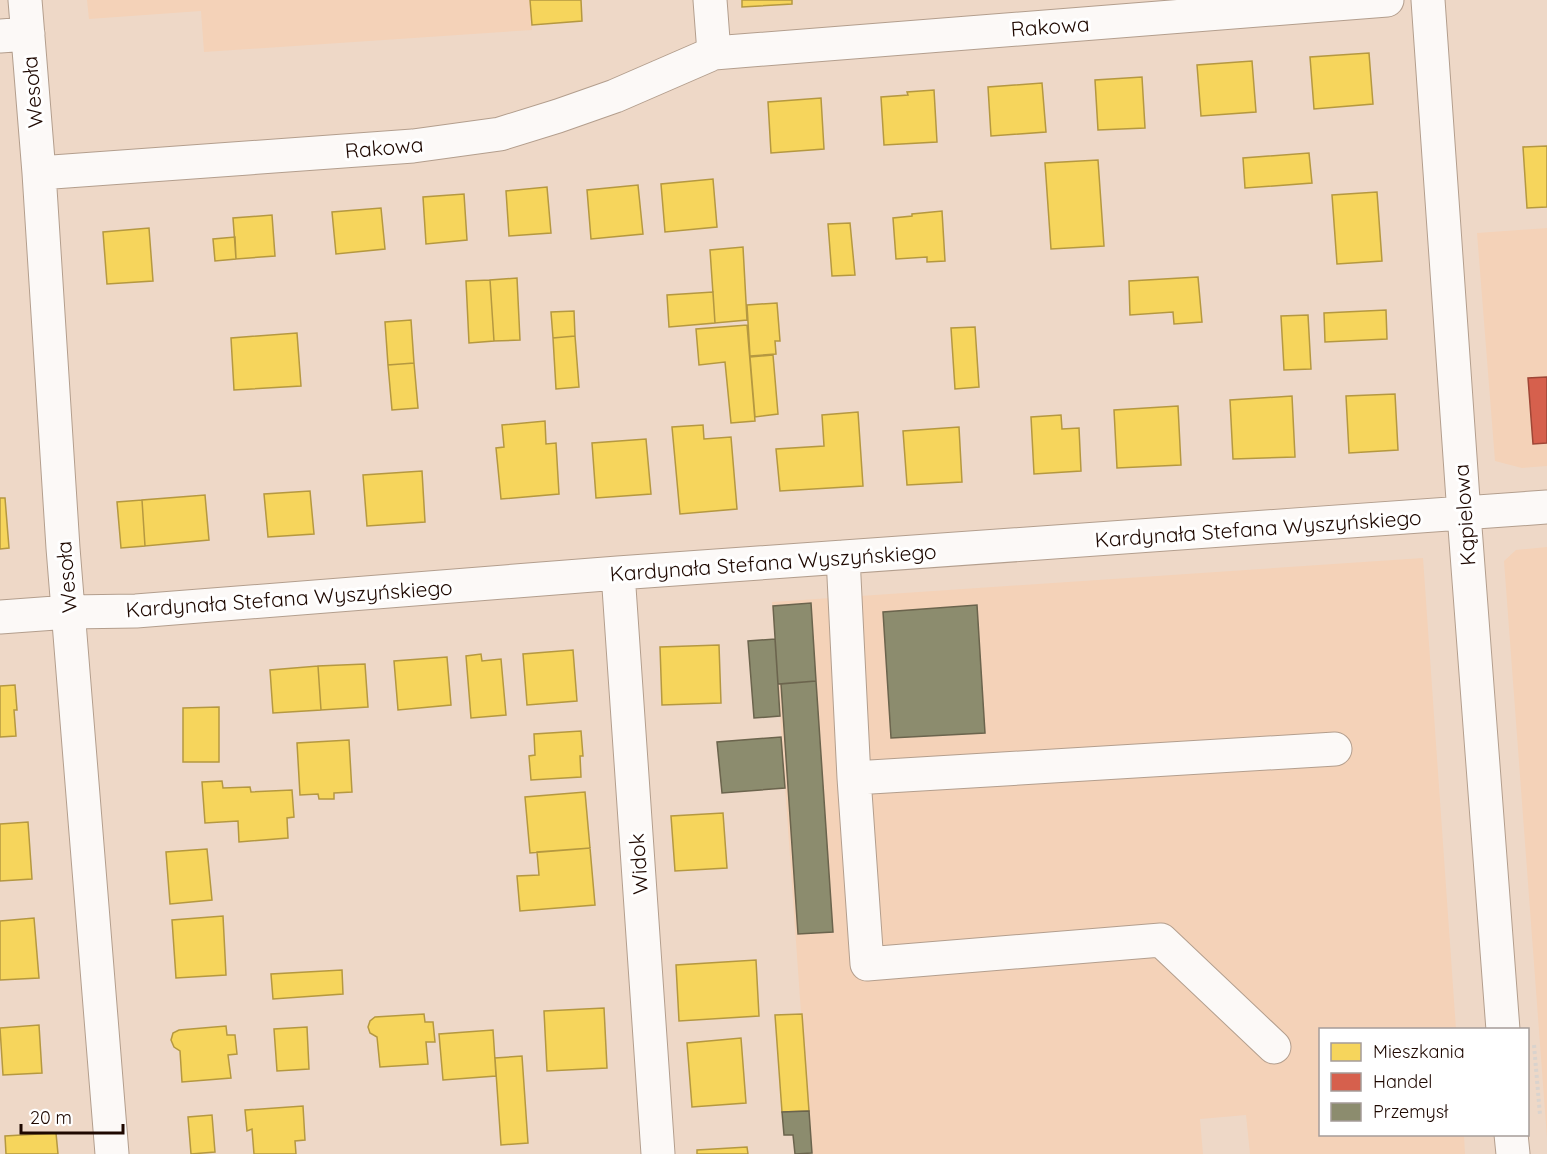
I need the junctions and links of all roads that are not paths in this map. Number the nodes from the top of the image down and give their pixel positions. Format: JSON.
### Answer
{"nodes":[{"id":1,"x":25,"y":0,"type":"edge"},
{"id":2,"x":710,"y":0,"type":"edge"},
{"id":3,"x":1387,"y":0,"type":"edge"},
{"id":4,"x":1428,"y":0,"type":"edge"},
{"id":5,"x":14,"y":35,"type":"edge"},
{"id":6,"x":714,"y":53,"type":"junction"},
{"id":7,"x":39,"y":172,"type":"junction"},
{"id":8,"x":1547,"y":507,"type":"edge"},
{"id":9,"x":1464,"y":514,"type":"junction"},
{"id":10,"x":843,"y":558,"type":"junction"},
{"id":11,"x":618,"y":573,"type":"junction"},
{"id":12,"x":69,"y":612,"type":"junction"},
{"id":13,"x":0,"y":617,"type":"edge"},
{"id":14,"x":1335,"y":749,"type":"dead end"},
{"id":15,"x":854,"y":778,"type":"junction"},
{"id":16,"x":1503,"y":1028,"type":"edge"},
{"id":17,"x":1274,"y":1047,"type":"dead end"},
{"id":18,"x":1511,"y":1136,"type":"edge"},
{"id":19,"x":112,"y":1154,"type":"edge"},
{"id":20,"x":658,"y":1154,"type":"edge"},
{"id":21,"x":1513,"y":1154,"type":"edge"}],
"edges":[{"from":1,"to":5,"type":"street","name":"Wesoła"},
{"from":2,"to":6,"type":"street"},
{"from":3,"to":6,"type":"street","name":"Rakowa"},
{"from":4,"to":9,"type":"street","name":"Kąpielowa"},
{"from":5,"to":7,"type":"street","name":"Wesoła"},
{"from":6,"to":7,"type":"street","name":"Rakowa"},
{"from":7,"to":12,"type":"street","name":"Wesoła"},
{"from":8,"to":9,"type":"street","name":"Kardynała Stefana Wyszyńskiego"},
{"from":9,"to":10,"type":"street","name":"Kardynała Stefana Wyszyńskiego"},
{"from":9,"to":16,"type":"street","name":"Kąpielowa"},
{"from":10,"to":11,"type":"street","name":"Kardynała Stefana Wyszyńskiego"},
{"from":10,"to":15,"type":"street"},
{"from":11,"to":12,"type":"street","name":"Kardynała Stefana Wyszyńskiego"},
{"from":11,"to":20,"type":"street","name":"Widok"},
{"from":12,"to":13,"type":"street","name":"Kardynała Stefana Wyszyńskiego"},
{"from":12,"to":19,"type":"street","name":"Wesoła"},
{"from":14,"to":15,"type":"street"},
{"from":15,"to":17,"type":"street"},
{"from":18,"to":21,"type":"street"}]}
